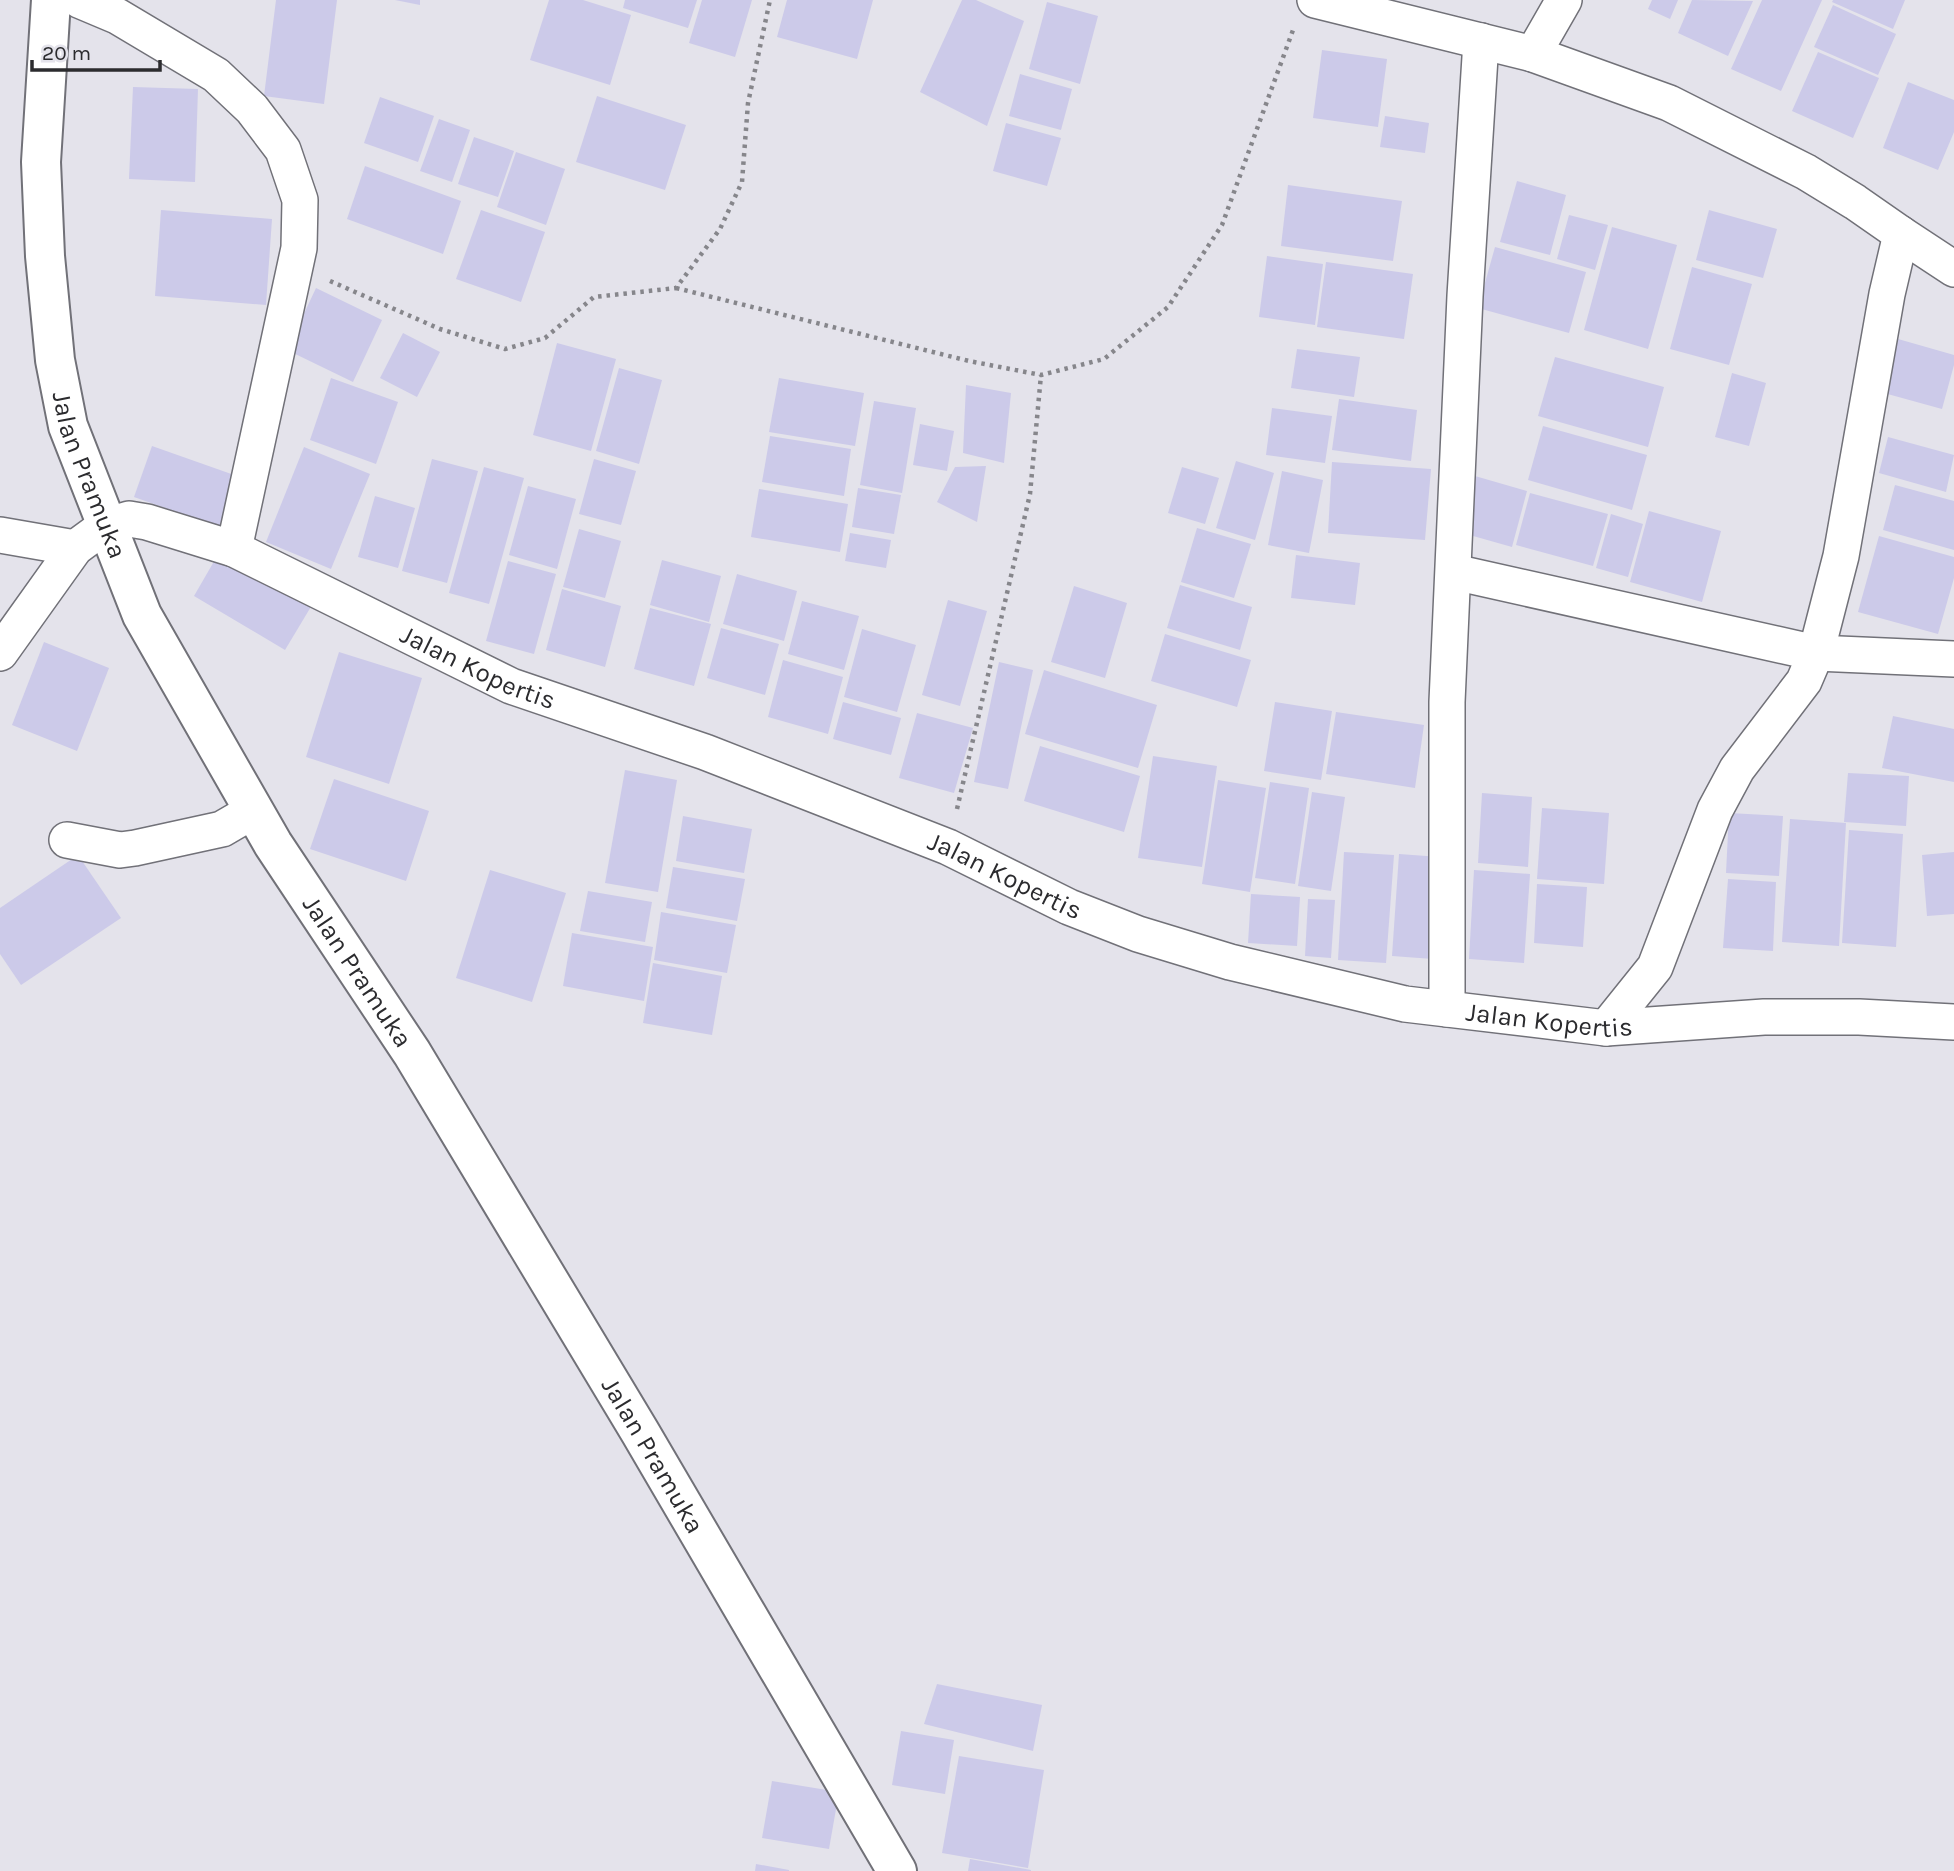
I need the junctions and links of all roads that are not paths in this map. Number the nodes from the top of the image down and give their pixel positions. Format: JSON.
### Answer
{"nodes":[{"id":1,"x":51,"y":0,"type":"edge"},
{"id":2,"x":79,"y":0,"type":"edge"},
{"id":3,"x":1564,"y":0,"type":"edge"},
{"id":4,"x":1305,"y":13,"type":"edge"},
{"id":5,"x":1481,"y":41,"type":"junction"},
{"id":6,"x":1533,"y":54,"type":"junction"},
{"id":7,"x":1901,"y":234,"type":"junction"},
{"id":8,"x":1954,"y":269,"type":"edge"},
{"id":9,"x":0,"y":535,"type":"edge"},
{"id":10,"x":90,"y":537,"type":"junction"},
{"id":11,"x":234,"y":549,"type":"junction"},
{"id":12,"x":1454,"y":572,"type":"junction"},
{"id":13,"x":0,"y":653,"type":"edge"},
{"id":14,"x":1816,"y":653,"type":"junction"},
{"id":15,"x":1954,"y":659,"type":"edge"},
{"id":16,"x":253,"y":811,"type":"junction"},
{"id":17,"x":67,"y":840,"type":"dead end"},
{"id":18,"x":1447,"y":1009,"type":"junction"},
{"id":19,"x":1954,"y":1022,"type":"edge"},
{"id":20,"x":1606,"y":1028,"type":"junction"},
{"id":21,"x":897,"y":1871,"type":"edge"}],
"edges":[{"from":1,"to":10,"type":"street","name":"Jalan Pramuka"},
{"from":2,"to":11,"type":"street"},
{"from":3,"to":6,"type":"street"},
{"from":4,"to":5,"type":"street"},
{"from":5,"to":6,"type":"street"},
{"from":5,"to":12,"type":"street"},
{"from":6,"to":7,"type":"street"},
{"from":7,"to":8,"type":"street"},
{"from":7,"to":14,"type":"street"},
{"from":9,"to":10,"type":"street","name":"Jalan Kopertis"},
{"from":10,"to":11,"type":"street","name":"Jalan Kopertis"},
{"from":10,"to":13,"type":"street"},
{"from":10,"to":16,"type":"street","name":"Jalan Pramuka"},
{"from":11,"to":18,"type":"street","name":"Jalan Kopertis"},
{"from":12,"to":14,"type":"street"},
{"from":12,"to":18,"type":"street"},
{"from":14,"to":15,"type":"street"},
{"from":14,"to":20,"type":"street"},
{"from":16,"to":17,"type":"street"},
{"from":16,"to":21,"type":"street","name":"Jalan Pramuka"},
{"from":18,"to":20,"type":"street","name":"Jalan Kopertis"},
{"from":19,"to":20,"type":"street","name":"Jalan Kopertis"}]}
